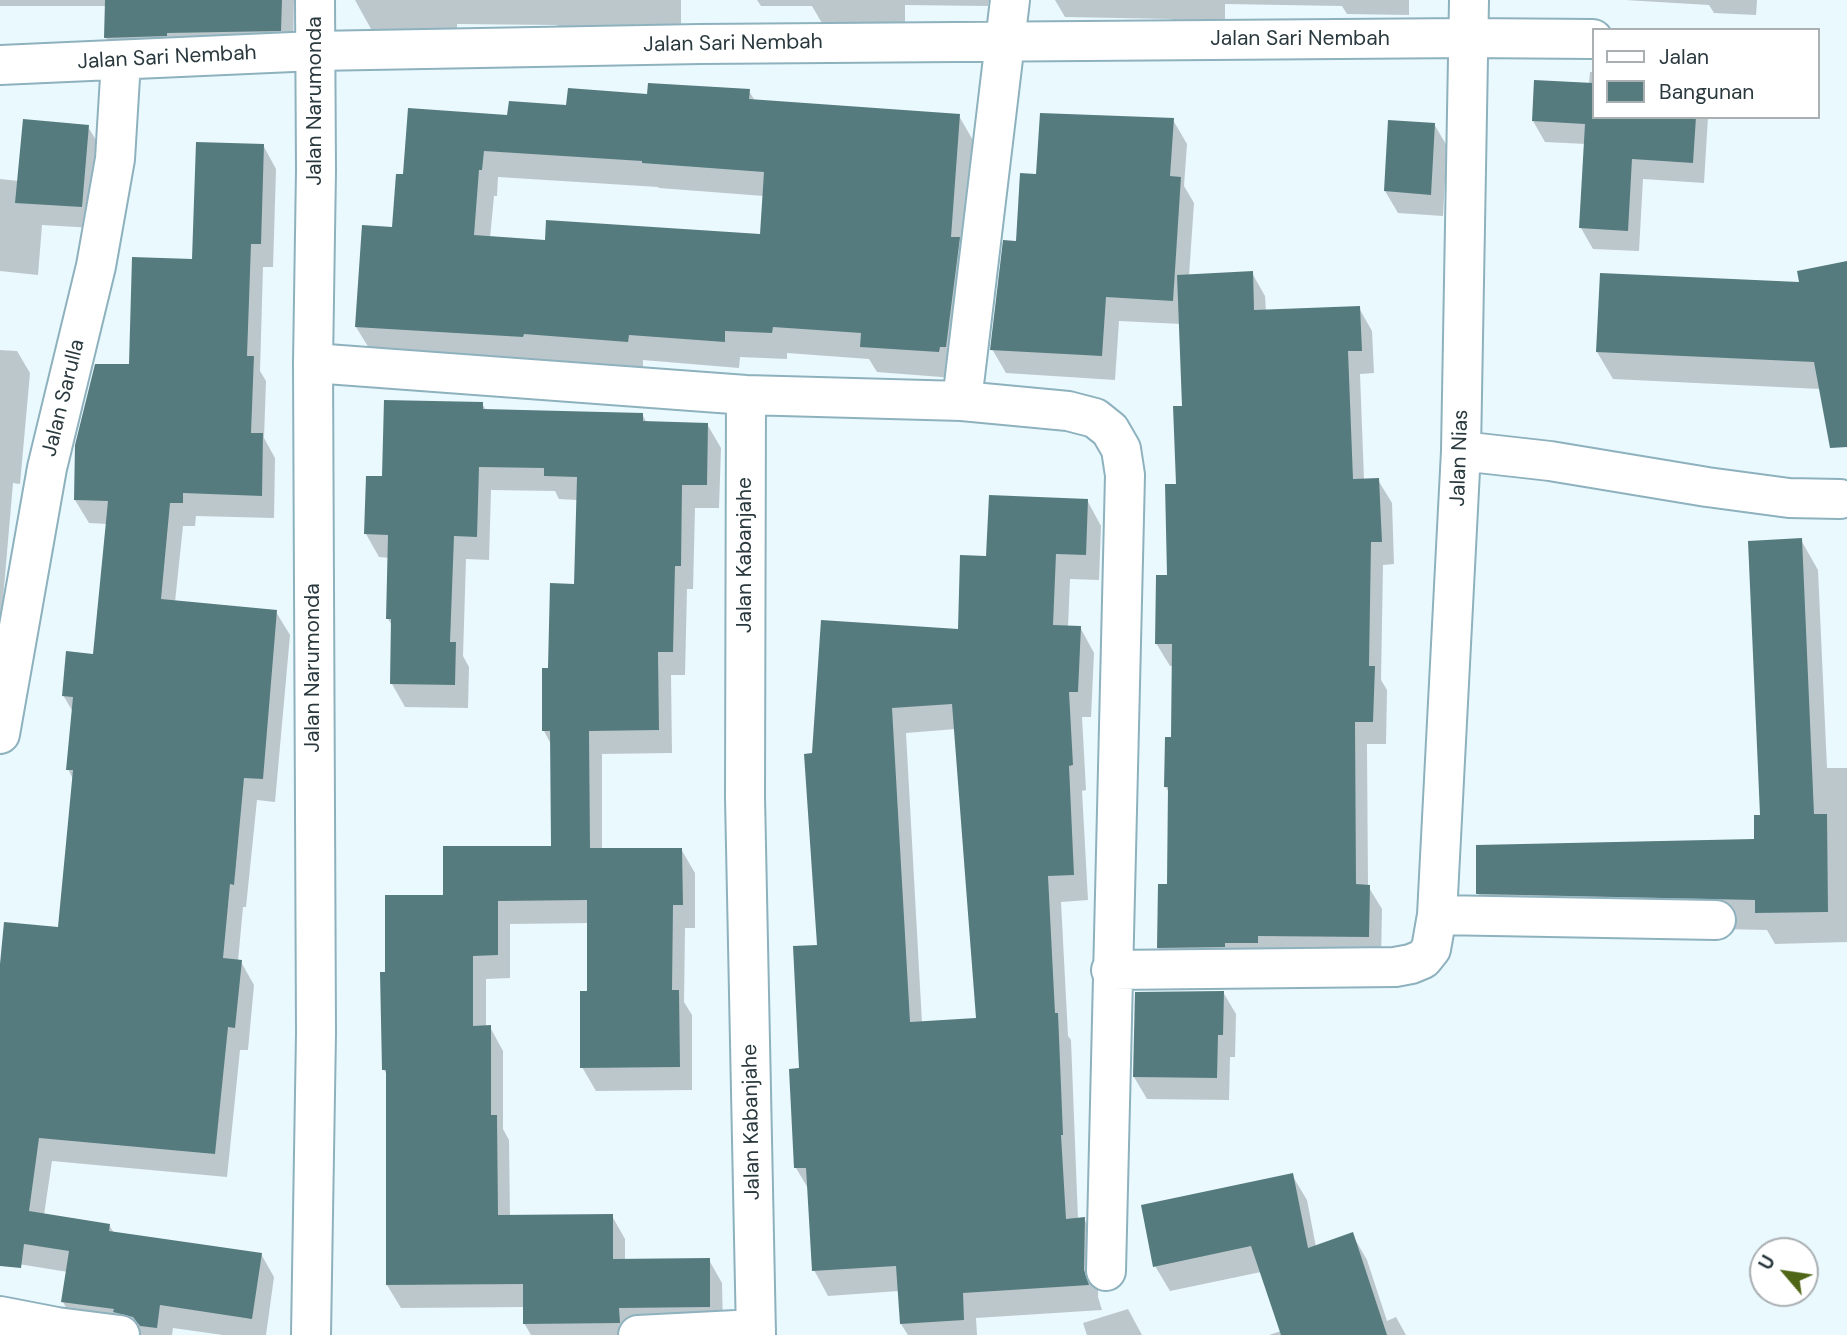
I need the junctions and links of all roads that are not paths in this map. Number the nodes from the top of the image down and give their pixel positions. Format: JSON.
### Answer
{"nodes":[{"id":1,"x":315,"y":0,"type":"edge"},
{"id":2,"x":1010,"y":0,"type":"edge"},
{"id":3,"x":1469,"y":0,"type":"edge"},
{"id":4,"x":1467,"y":38,"type":"junction"},
{"id":5,"x":1591,"y":39,"type":"edge"},
{"id":6,"x":1004,"y":41,"type":"junction"},
{"id":7,"x":315,"y":51,"type":"junction"},
{"id":8,"x":121,"y":61,"type":"junction"},
{"id":9,"x":0,"y":65,"type":"edge"},
{"id":10,"x":313,"y":363,"type":"junction"},
{"id":11,"x":746,"y":396,"type":"junction"},
{"id":12,"x":962,"y":401,"type":"junction"},
{"id":13,"x":1461,"y":451,"type":"junction"},
{"id":14,"x":1840,"y":499,"type":"dead end"},
{"id":15,"x":0,"y":734,"type":"edge"},
{"id":16,"x":1437,"y":915,"type":"junction"},
{"id":17,"x":1716,"y":920,"type":"dead end"},
{"id":18,"x":1111,"y":970,"type":"junction"},
{"id":19,"x":1106,"y":1271,"type":"dead end"},
{"id":20,"x":0,"y":1316,"type":"edge"},
{"id":21,"x":756,"y":1332,"type":"edge"},
{"id":22,"x":120,"y":1335,"type":"edge"},
{"id":23,"x":311,"y":1335,"type":"edge"},
{"id":24,"x":638,"y":1335,"type":"edge"}],
"edges":[{"from":1,"to":7,"type":"street","name":"Jalan Narumonda"},
{"from":2,"to":6,"type":"street"},
{"from":3,"to":4,"type":"street","name":"Jalan Nias"},
{"from":4,"to":5,"type":"street","name":"Jalan Sari Nembah"},
{"from":4,"to":6,"type":"street","name":"Jalan Sari Nembah"},
{"from":4,"to":13,"type":"street","name":"Jalan Nias"},
{"from":6,"to":7,"type":"street","name":"Jalan Sari Nembah"},
{"from":6,"to":12,"type":"street"},
{"from":7,"to":8,"type":"street","name":"Jalan Sari Nembah"},
{"from":7,"to":10,"type":"street","name":"Jalan Narumonda"},
{"from":8,"to":9,"type":"street","name":"Jalan Sari Nembah"},
{"from":8,"to":15,"type":"street","name":"Jalan Sarulla"},
{"from":10,"to":11,"type":"street"},
{"from":10,"to":23,"type":"street","name":"Jalan Narumonda"},
{"from":11,"to":12,"type":"street"},
{"from":11,"to":21,"type":"street","name":"Jalan Kabanjahe"},
{"from":12,"to":18,"type":"street"},
{"from":13,"to":14,"type":"street"},
{"from":13,"to":16,"type":"street","name":"Jalan Nias"},
{"from":16,"to":17,"type":"street"},
{"from":16,"to":18,"type":"street","name":"Jalan Nias"},
{"from":18,"to":19,"type":"street"},
{"from":20,"to":22,"type":"street"},
{"from":21,"to":24,"type":"street"}]}
